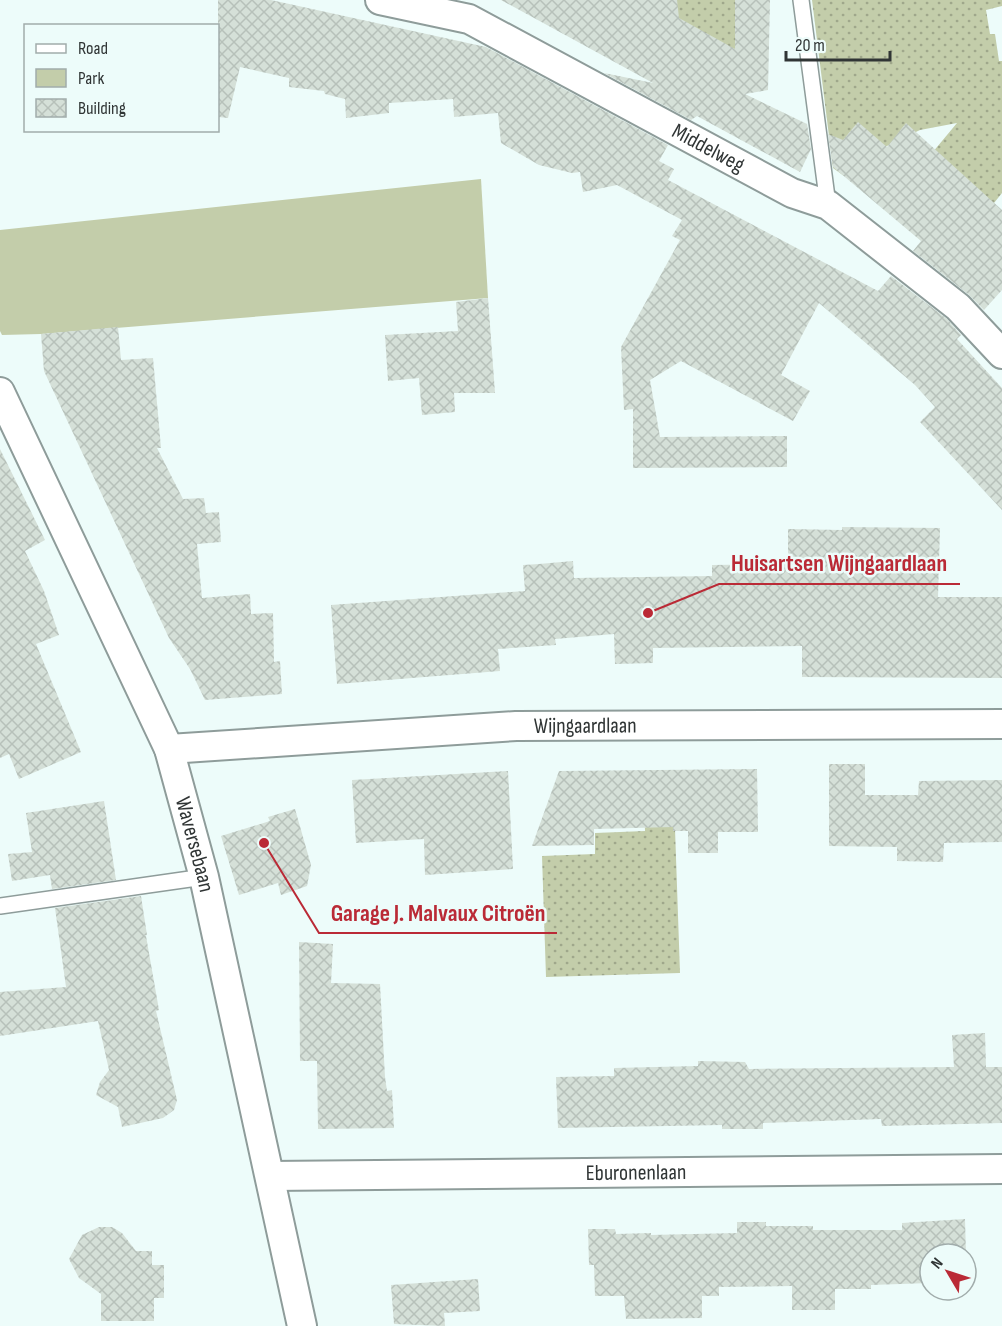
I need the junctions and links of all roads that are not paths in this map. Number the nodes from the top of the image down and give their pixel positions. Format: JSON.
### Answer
{"nodes":[{"id":1,"x":380,"y":0,"type":"edge"},
{"id":2,"x":801,"y":0,"type":"edge"},
{"id":3,"x":828,"y":205,"type":"junction"},
{"id":4,"x":1002,"y":354,"type":"edge"},
{"id":5,"x":0,"y":392,"type":"edge"},
{"id":6,"x":1002,"y":724,"type":"edge"},
{"id":7,"x":169,"y":749,"type":"junction"},
{"id":8,"x":204,"y":878,"type":"junction"},
{"id":9,"x":0,"y":906,"type":"edge"},
{"id":10,"x":1002,"y":1169,"type":"edge"},
{"id":11,"x":270,"y":1176,"type":"junction"},
{"id":12,"x":302,"y":1326,"type":"edge"}],
"edges":[{"from":1,"to":3,"type":"street","name":"Middelweg"},
{"from":2,"to":3,"type":"lane"},
{"from":3,"to":4,"type":"street","name":"Middelweg"},
{"from":5,"to":7,"type":"street","name":"Waversebaan"},
{"from":6,"to":7,"type":"street","name":"Wijngaardlaan"},
{"from":7,"to":8,"type":"street","name":"Waversebaan"},
{"from":8,"to":9,"type":"lane"},
{"from":8,"to":11,"type":"street","name":"Waversebaan"},
{"from":10,"to":11,"type":"street","name":"Eburonenlaan"},
{"from":11,"to":12,"type":"street","name":"Waversebaan"}]}
